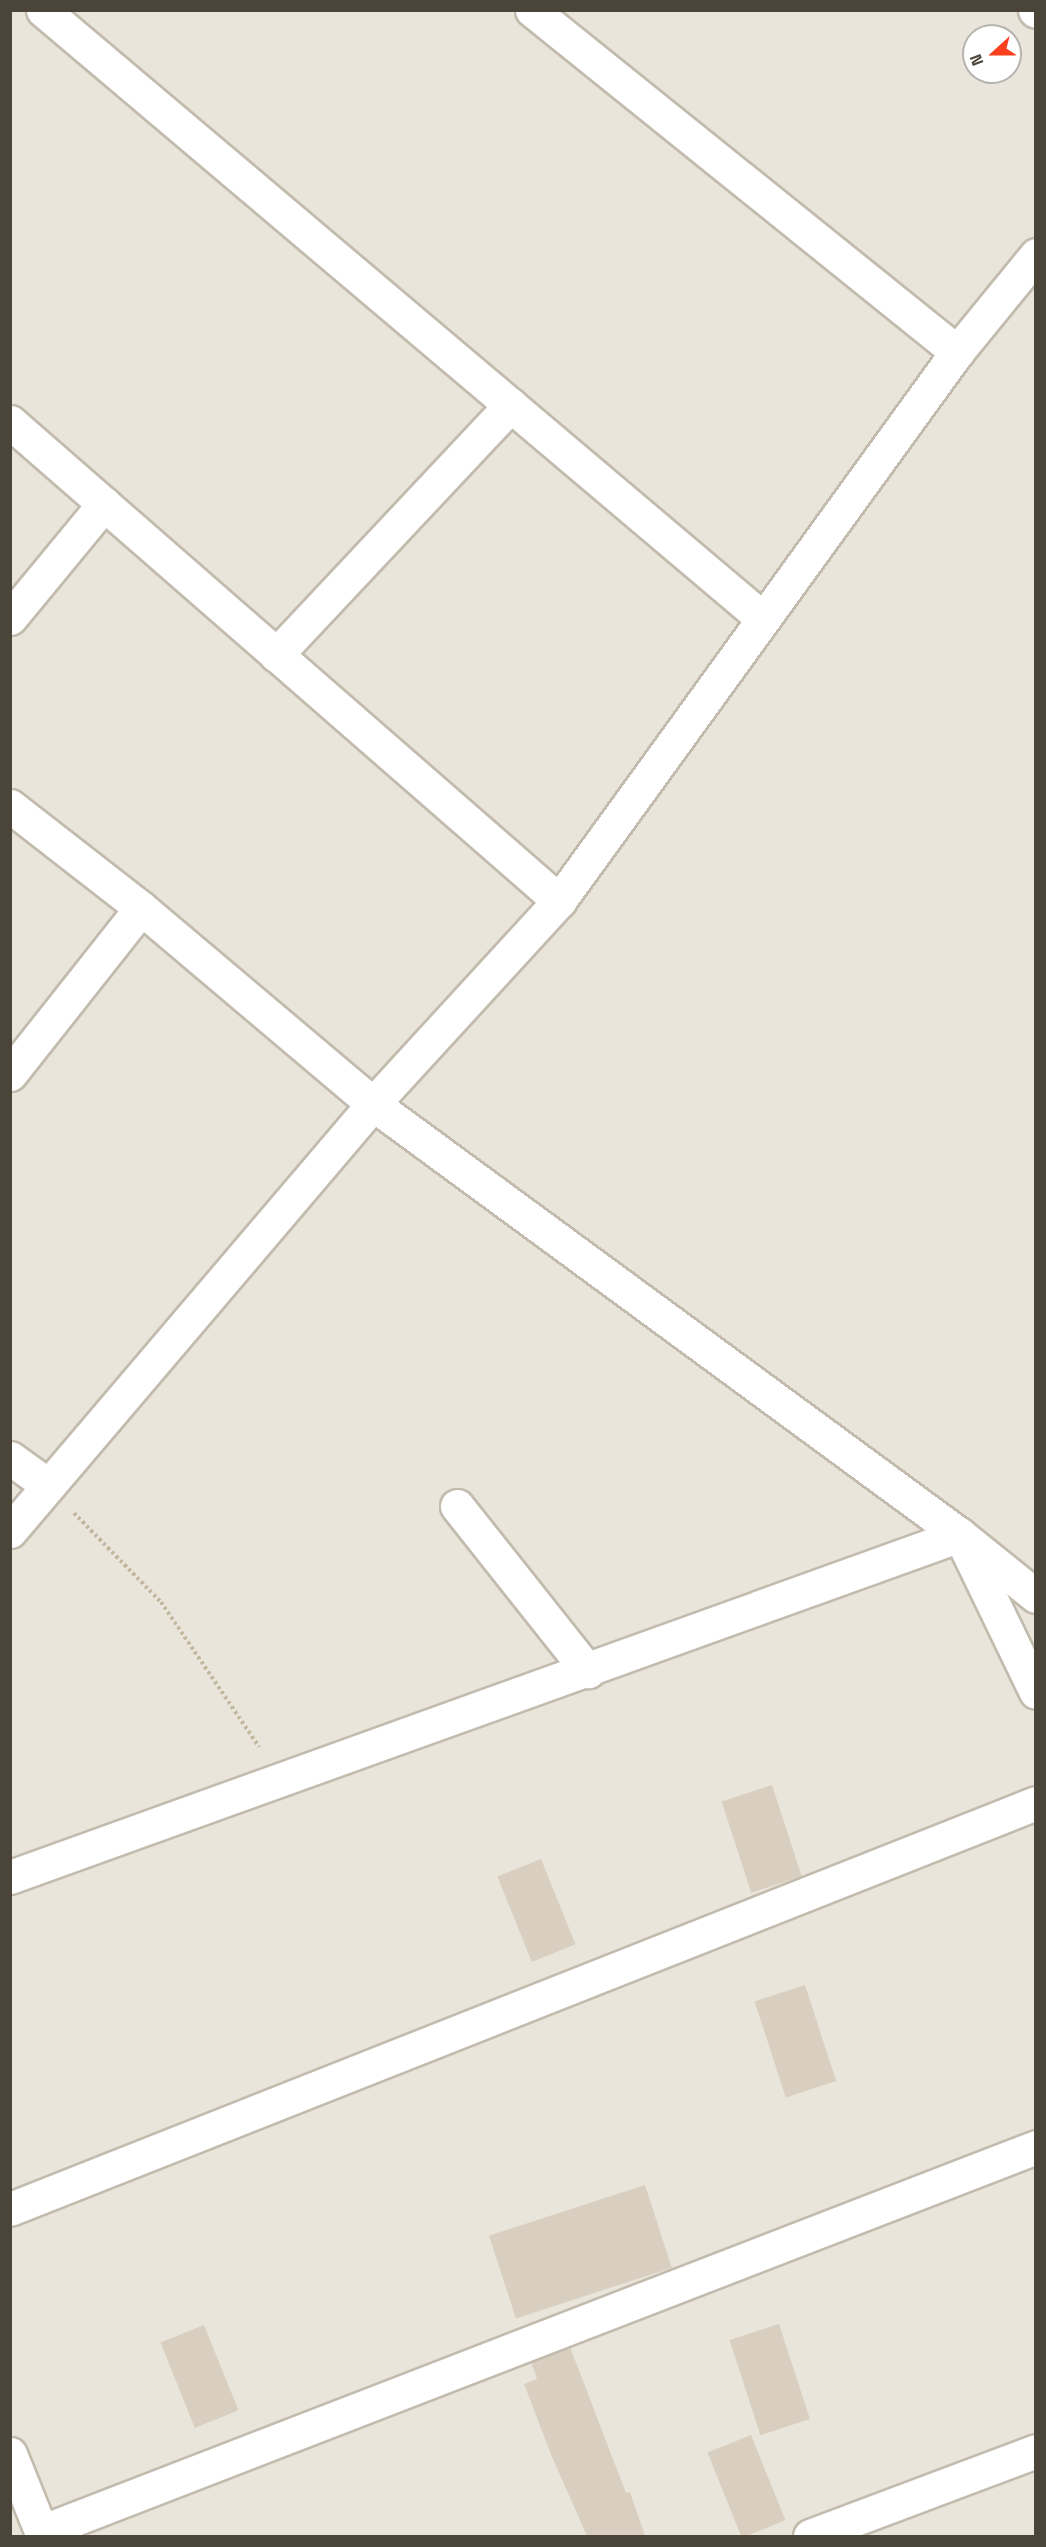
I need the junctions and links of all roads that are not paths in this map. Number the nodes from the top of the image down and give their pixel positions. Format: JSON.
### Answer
{"nodes":[{"id":1,"x":43,"y":10,"type":"edge"},
{"id":2,"x":532,"y":10,"type":"edge"},
{"id":3,"x":1035,"y":255,"type":"edge"},
{"id":4,"x":957,"y":352,"type":"junction"},
{"id":5,"x":511,"y":405,"type":"junction"},
{"id":6,"x":10,"y":422,"type":"edge"},
{"id":7,"x":104,"y":504,"type":"junction"},
{"id":8,"x":761,"y":617,"type":"junction"},
{"id":9,"x":10,"y":618,"type":"edge"},
{"id":10,"x":276,"y":655,"type":"junction"},
{"id":11,"x":10,"y":806,"type":"edge"},
{"id":12,"x":558,"y":901,"type":"junction"},
{"id":13,"x":141,"y":908,"type":"junction"},
{"id":14,"x":10,"y":1074,"type":"edge"},
{"id":15,"x":373,"y":1104,"type":"junction"},
{"id":16,"x":10,"y":1458,"type":"edge"},
{"id":17,"x":46,"y":1484,"type":"junction"},
{"id":18,"x":457,"y":1506,"type":"dead end"},
{"id":19,"x":10,"y":1531,"type":"edge"},
{"id":20,"x":960,"y":1535,"type":"junction"},
{"id":21,"x":1035,"y":1596,"type":"edge"},
{"id":22,"x":588,"y":1671,"type":"junction"},
{"id":23,"x":1035,"y":1692,"type":"edge"},
{"id":24,"x":1035,"y":1803,"type":"edge"},
{"id":25,"x":10,"y":1877,"type":"edge"},
{"id":26,"x":1035,"y":2147,"type":"edge"},
{"id":27,"x":10,"y":2209,"type":"edge"},
{"id":28,"x":1035,"y":2451,"type":"edge"},
{"id":29,"x":10,"y":2454,"type":"edge"},
{"id":30,"x":42,"y":2534,"type":"edge"},
{"id":31,"x":810,"y":2536,"type":"edge"}],
"edges":[{"from":1,"to":5,"type":"street"},
{"from":2,"to":4,"type":"street"},
{"from":3,"to":4,"type":"street"},
{"from":4,"to":8,"type":"street"},
{"from":5,"to":8,"type":"street"},
{"from":5,"to":10,"type":"street"},
{"from":6,"to":7,"type":"street"},
{"from":7,"to":9,"type":"street"},
{"from":7,"to":10,"type":"street"},
{"from":8,"to":12,"type":"street"},
{"from":10,"to":12,"type":"street"},
{"from":11,"to":13,"type":"street"},
{"from":12,"to":15,"type":"street"},
{"from":13,"to":14,"type":"street"},
{"from":13,"to":15,"type":"street"},
{"from":15,"to":17,"type":"street"},
{"from":15,"to":20,"type":"street"},
{"from":16,"to":17,"type":"street"},
{"from":17,"to":19,"type":"street"},
{"from":18,"to":22,"type":"street"},
{"from":20,"to":21,"type":"street"},
{"from":20,"to":22,"type":"street"},
{"from":20,"to":23,"type":"street"},
{"from":22,"to":25,"type":"street"},
{"from":24,"to":27,"type":"street"},
{"from":26,"to":30,"type":"street"},
{"from":28,"to":31,"type":"street"},
{"from":29,"to":30,"type":"street"}]}
